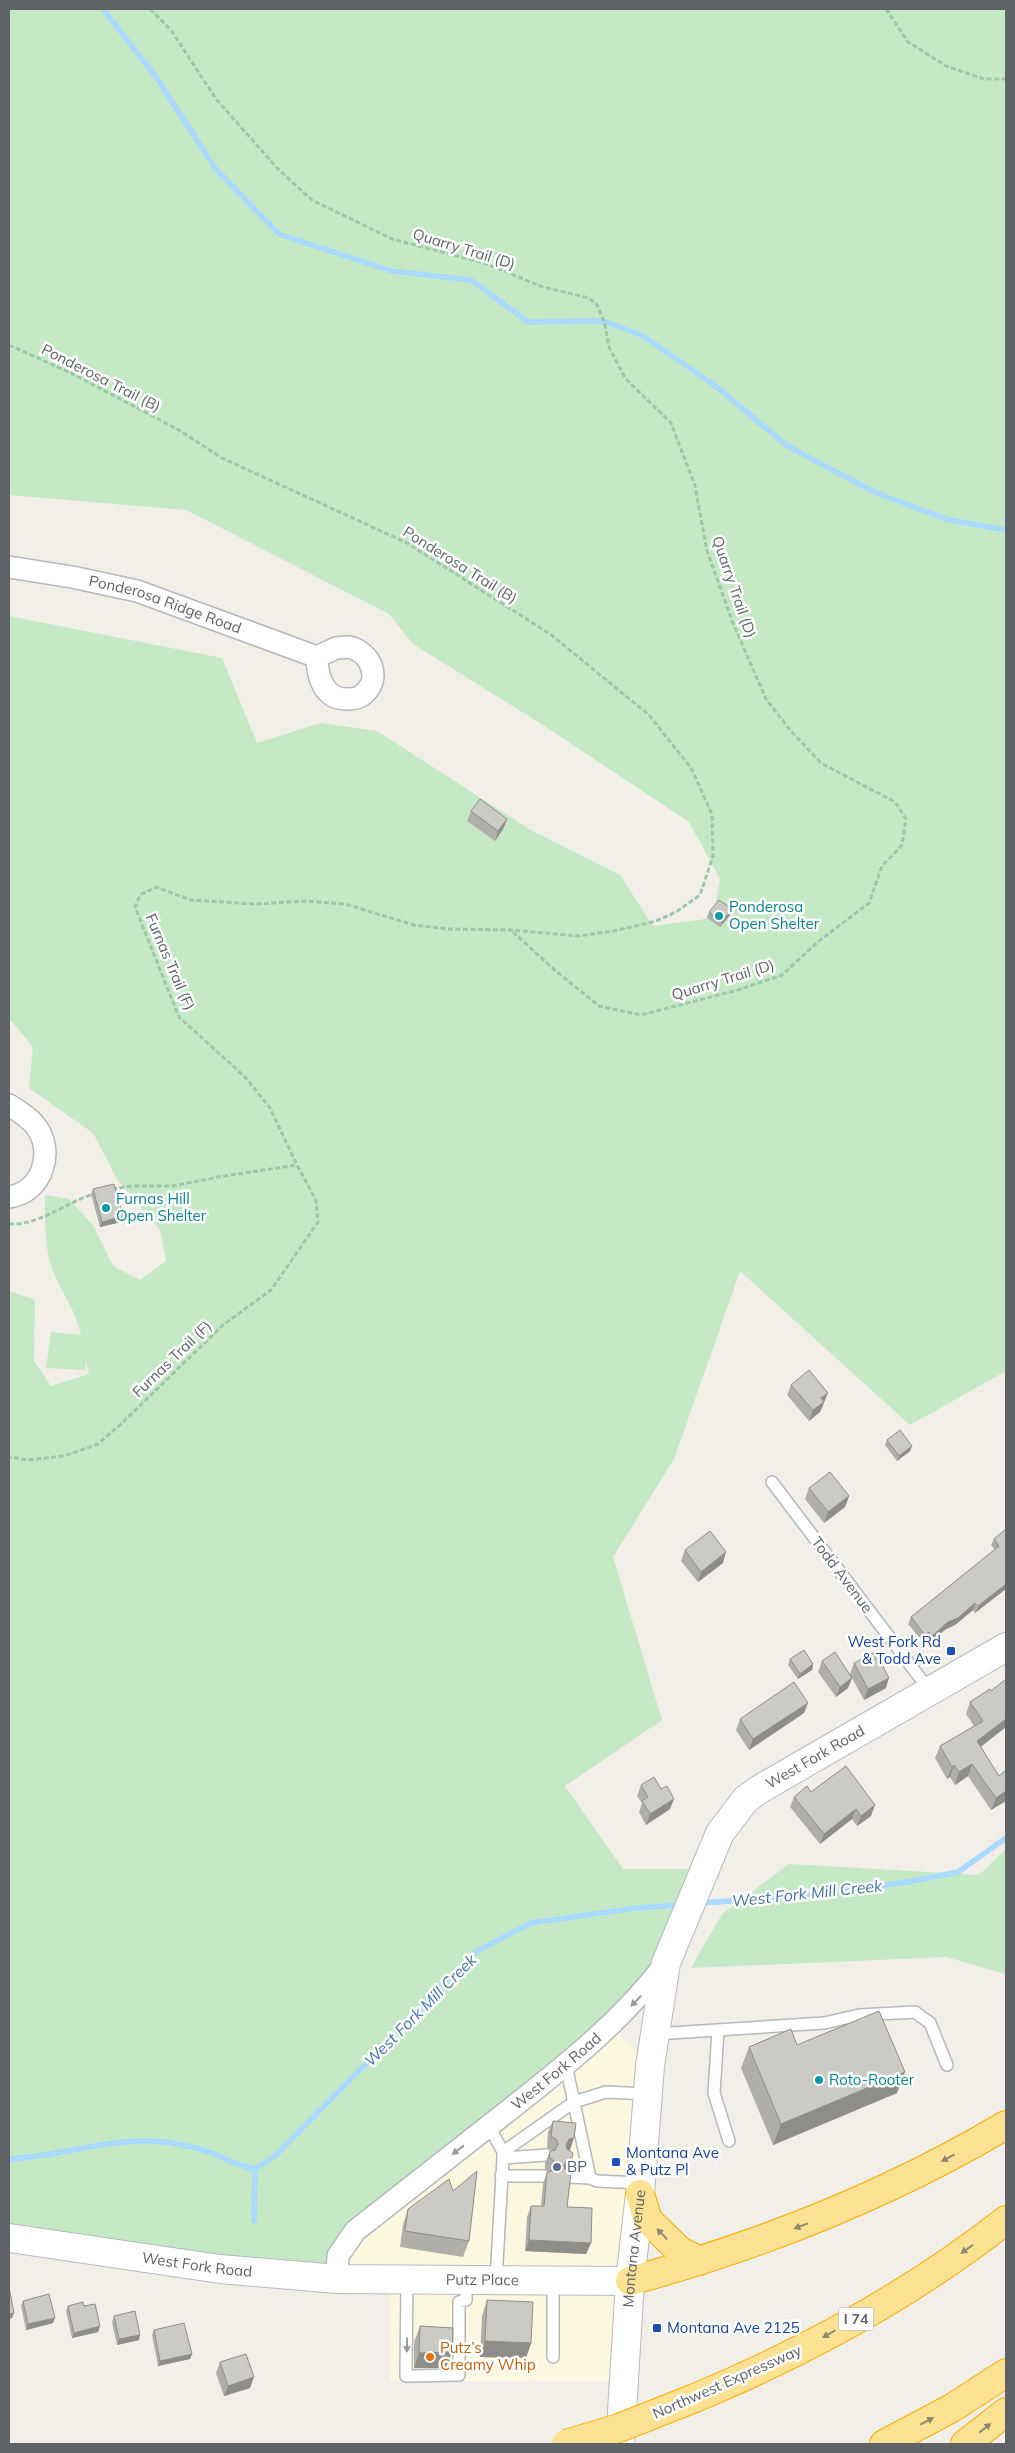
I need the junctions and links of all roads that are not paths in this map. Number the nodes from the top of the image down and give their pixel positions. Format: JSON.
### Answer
{"nodes":[{"id":1,"x":9,"y":567,"type":"edge"},
{"id":2,"x":317,"y":657,"type":"dead end"},
{"id":3,"x":9,"y":1105,"type":"edge"},
{"id":4,"x":9,"y":1197,"type":"edge"},
{"id":5,"x":772,"y":1482,"type":"dead end"},
{"id":6,"x":1006,"y":1647,"type":"edge"},
{"id":7,"x":930,"y":1691,"type":"junction"},
{"id":8,"x":666,"y":1963,"type":"junction"},
{"id":9,"x":718,"y":2030,"type":"junction"},
{"id":10,"x":655,"y":2034,"type":"junction"},
{"id":11,"x":566,"y":2065,"type":"junction"},
{"id":12,"x":947,"y":2065,"type":"dead end"},
{"id":13,"x":648,"y":2094,"type":"junction"},
{"id":14,"x":574,"y":2102,"type":"junction"},
{"id":15,"x":1006,"y":2125,"type":"edge"},
{"id":16,"x":489,"y":2126,"type":"junction"},
{"id":17,"x":729,"y":2142,"type":"dead end"},
{"id":18,"x":503,"y":2155,"type":"junction"},
{"id":19,"x":546,"y":2155,"type":"dead end"},
{"id":20,"x":569,"y":2157,"type":"edge"},
{"id":21,"x":585,"y":2158,"type":"junction"},
{"id":22,"x":501,"y":2176,"type":"junction"},
{"id":23,"x":544,"y":2176,"type":"dead end"},
{"id":24,"x":567,"y":2177,"type":"edge"},
{"id":25,"x":590,"y":2178,"type":"junction"},
{"id":26,"x":640,"y":2188,"type":"junction"},
{"id":27,"x":1006,"y":2220,"type":"edge"},
{"id":28,"x":9,"y":2238,"type":"edge"},
{"id":29,"x":700,"y":2261,"type":"junction"},
{"id":30,"x":336,"y":2279,"type":"junction"},
{"id":31,"x":407,"y":2279,"type":"junction"},
{"id":32,"x":466,"y":2280,"type":"junction"},
{"id":33,"x":496,"y":2280,"type":"junction"},
{"id":34,"x":553,"y":2281,"type":"junction"},
{"id":35,"x":630,"y":2281,"type":"junction"},
{"id":36,"x":553,"y":2357,"type":"dead end"},
{"id":37,"x":1006,"y":2373,"type":"edge"},
{"id":38,"x":1006,"y":2412,"type":"edge"},
{"id":39,"x":566,"y":2444,"type":"edge"},
{"id":40,"x":620,"y":2444,"type":"edge"},
{"id":41,"x":884,"y":2444,"type":"edge"},
{"id":42,"x":964,"y":2444,"type":"edge"}],
"edges":[{"from":1,"to":2,"type":"street","name":"Ponderosa Ridge Road"},
{"from":3,"to":4,"type":"street"},
{"from":5,"to":7,"type":"lane","name":"Todd Avenue"},
{"from":6,"to":7,"type":"street","name":"West Fork Road"},
{"from":7,"to":8,"type":"street","name":"West Fork Road"},
{"from":8,"to":10,"type":"street","name":"Montana Avenue"},
{"from":8,"to":11,"type":"street","name":"West Fork Road","one_way":true},
{"from":9,"to":10,"type":"lane"},
{"from":9,"to":12,"type":"lane"},
{"from":9,"to":17,"type":"lane"},
{"from":10,"to":13,"type":"street","name":"Montana Avenue"},
{"from":11,"to":14,"type":"lane"},
{"from":11,"to":16,"type":"street","name":"West Fork Road"},
{"from":13,"to":14,"type":"lane"},
{"from":13,"to":26,"type":"street","name":"Montana Avenue"},
{"from":14,"to":18,"type":"lane"},
{"from":14,"to":21,"type":"lane"},
{"from":15,"to":29,"type":"highway","one_way":true},
{"from":16,"to":18,"type":"lane"},
{"from":16,"to":30,"type":"street","name":"West Fork Road","one_way":true},
{"from":18,"to":19,"type":"lane"},
{"from":18,"to":22,"type":"lane"},
{"from":20,"to":21,"type":"lane"},
{"from":21,"to":25,"type":"lane"},
{"from":22,"to":23,"type":"lane"},
{"from":22,"to":33,"type":"lane"},
{"from":24,"to":25,"type":"lane"},
{"from":25,"to":26,"type":"lane"},
{"from":29,"to":26,"type":"highway","one_way":true},
{"from":26,"to":35,"type":"street","name":"Montana Avenue"},
{"from":27,"to":39,"type":"highway","name":"Northwest Expressway","number":"I 74","one_way":true,"bridge":true},
{"from":28,"to":30,"type":"street","name":"West Fork Road"},
{"from":29,"to":35,"type":"highway"},
{"from":30,"to":31,"type":"street","name":"Putz Place"},
{"from":31,"to":32,"type":"street","name":"Putz Place"},
{"from":31,"to":32,"type":"lane","one_way":true},
{"from":32,"to":33,"type":"street","name":"Putz Place"},
{"from":33,"to":34,"type":"street","name":"Putz Place"},
{"from":34,"to":35,"type":"street","name":"Putz Place"},
{"from":34,"to":36,"type":"lane"},
{"from":35,"to":40,"type":"street","name":"Montana Avenue"},
{"from":41,"to":37,"type":"highway","one_way":true},
{"from":42,"to":38,"type":"highway","one_way":true}]}
